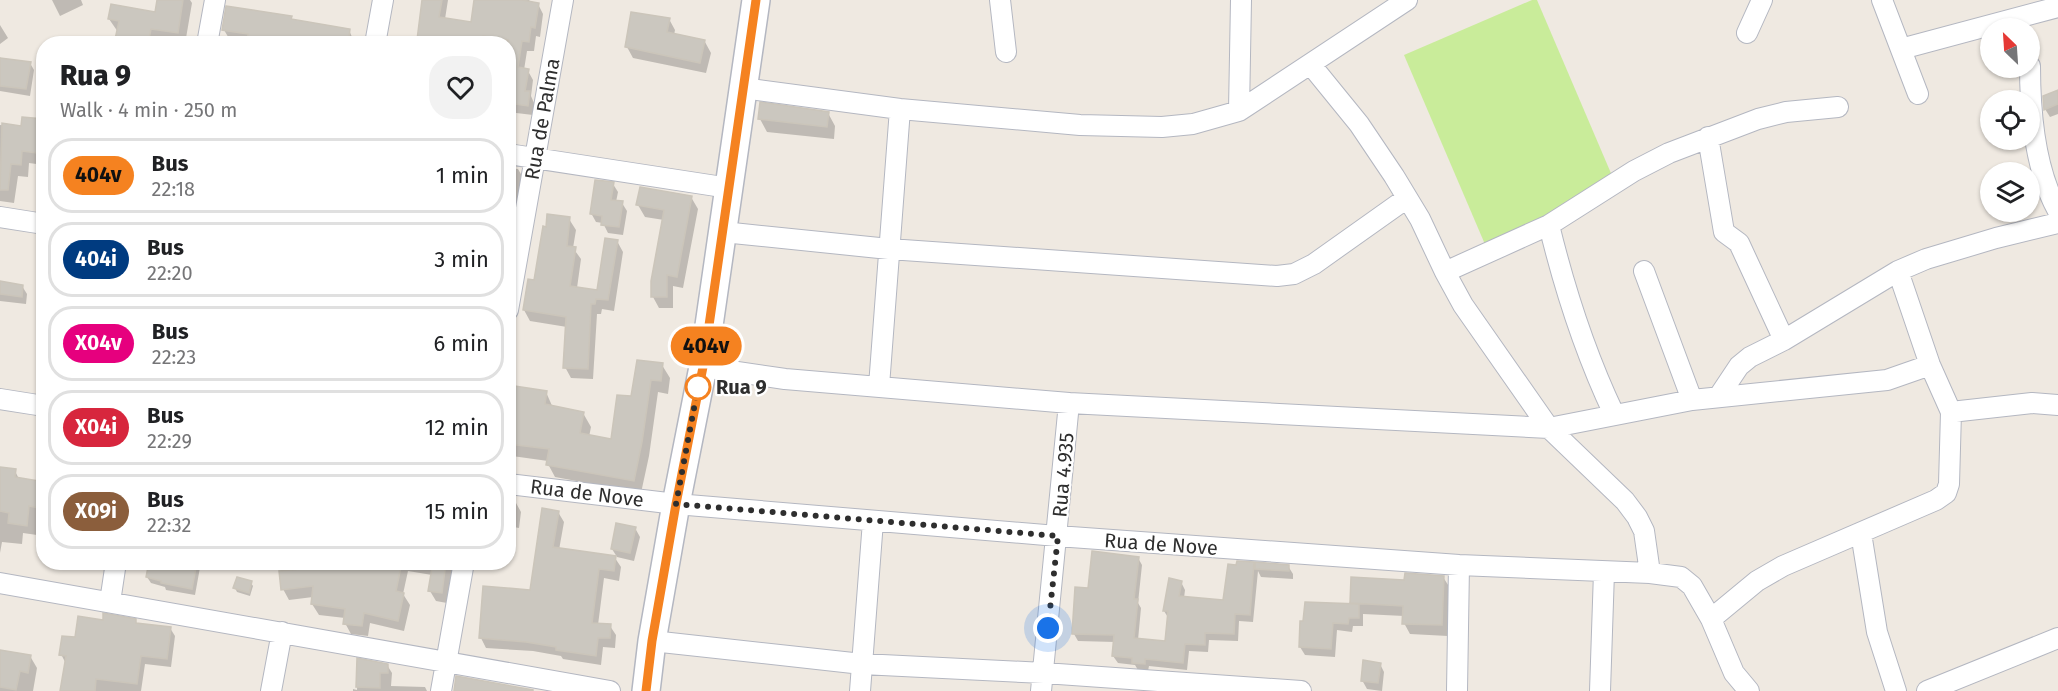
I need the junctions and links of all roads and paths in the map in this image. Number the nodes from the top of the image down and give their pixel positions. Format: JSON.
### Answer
{"nodes":[{"id":1,"x":215,"y":0,"type":"edge"},
{"id":2,"x":383,"y":0,"type":"edge"},
{"id":3,"x":563,"y":0,"type":"edge"},
{"id":4,"x":756,"y":0,"type":"edge"},
{"id":5,"x":1000,"y":0,"type":"edge"},
{"id":6,"x":1241,"y":0,"type":"edge"},
{"id":7,"x":1407,"y":0,"type":"edge"},
{"id":8,"x":1762,"y":0,"type":"edge"},
{"id":9,"x":1882,"y":0,"type":"edge"},
{"id":10,"x":2058,"y":7,"type":"edge"},
{"id":11,"x":2035,"y":18,"type":"edge"},
{"id":12,"x":1980,"y":32,"type":"edge"},
{"id":13,"x":1747,"y":33,"type":"dead end"},
{"id":14,"x":208,"y":36,"type":"edge"},
{"id":15,"x":376,"y":36,"type":"edge"},
{"id":16,"x":1901,"y":49,"type":"junction"},
{"id":17,"x":1006,"y":51,"type":"dead end"},
{"id":18,"x":1311,"y":65,"type":"junction"},
{"id":19,"x":2030,"y":78,"type":"edge"},
{"id":20,"x":743,"y":88,"type":"junction"},
{"id":21,"x":1918,"y":94,"type":"dead end"},
{"id":22,"x":1838,"y":107,"type":"dead end"},
{"id":23,"x":900,"y":109,"type":"junction"},
{"id":24,"x":1239,"y":111,"type":"junction"},
{"id":25,"x":1708,"y":137,"type":"junction"},
{"id":26,"x":516,"y":155,"type":"edge"},
{"id":27,"x":534,"y":158,"type":"junction"},
{"id":28,"x":729,"y":188,"type":"junction"},
{"id":29,"x":1407,"y":198,"type":"junction"},
{"id":30,"x":2058,"y":211,"type":"edge"},
{"id":31,"x":0,"y":217,"type":"edge"},
{"id":32,"x":36,"y":223,"type":"edge"},
{"id":33,"x":2058,"y":224,"type":"edge"},
{"id":34,"x":1549,"y":225,"type":"junction"},
{"id":35,"x":723,"y":232,"type":"junction"},
{"id":36,"x":889,"y":249,"type":"junction"},
{"id":37,"x":516,"y":263,"type":"edge"},
{"id":38,"x":1898,"y":270,"type":"junction"},
{"id":39,"x":1644,"y":271,"type":"dead end"},
{"id":40,"x":1445,"y":272,"type":"junction"},
{"id":41,"x":1785,"y":340,"type":"junction"},
{"id":42,"x":1930,"y":364,"type":"junction"},
{"id":43,"x":703,"y":367,"type":"junction"},
{"id":44,"x":879,"y":386,"type":"junction"},
{"id":45,"x":1719,"y":396,"type":"junction"},
{"id":46,"x":0,"y":399,"type":"edge"},
{"id":47,"x":1692,"y":400,"type":"junction"},
{"id":48,"x":1069,"y":403,"type":"junction"},
{"id":49,"x":36,"y":405,"type":"edge"},
{"id":50,"x":2058,"y":405,"type":"edge"},
{"id":51,"x":1951,"y":412,"type":"junction"},
{"id":52,"x":1614,"y":414,"type":"junction"},
{"id":53,"x":1549,"y":428,"type":"junction"},
{"id":54,"x":516,"y":485,"type":"edge"},
{"id":55,"x":676,"y":504,"type":"junction"},
{"id":56,"x":873,"y":521,"type":"junction"},
{"id":57,"x":1861,"y":533,"type":"junction"},
{"id":58,"x":1058,"y":536,"type":"junction"},
{"id":59,"x":1459,"y":565,"type":"junction"},
{"id":60,"x":115,"y":570,"type":"edge"},
{"id":61,"x":463,"y":570,"type":"edge"},
{"id":62,"x":1604,"y":572,"type":"junction"},
{"id":63,"x":1650,"y":573,"type":"junction"},
{"id":64,"x":0,"y":583,"type":"edge"},
{"id":65,"x":110,"y":602,"type":"junction"},
{"id":66,"x":1711,"y":619,"type":"junction"},
{"id":67,"x":282,"y":632,"type":"junction"},
{"id":68,"x":2058,"y":638,"type":"edge"},
{"id":69,"x":652,"y":641,"type":"junction"},
{"id":70,"x":446,"y":661,"type":"junction"},
{"id":71,"x":862,"y":664,"type":"junction"},
{"id":72,"x":1042,"y":682,"type":"edge"},
{"id":73,"x":271,"y":691,"type":"edge"},
{"id":74,"x":441,"y":691,"type":"edge"},
{"id":75,"x":610,"y":691,"type":"edge"},
{"id":76,"x":646,"y":691,"type":"edge"},
{"id":77,"x":860,"y":691,"type":"edge"},
{"id":78,"x":1302,"y":691,"type":"edge"},
{"id":79,"x":1457,"y":691,"type":"edge"},
{"id":80,"x":1600,"y":691,"type":"edge"},
{"id":81,"x":1749,"y":691,"type":"edge"},
{"id":82,"x":1896,"y":691,"type":"edge"},
{"id":83,"x":1927,"y":691,"type":"edge"}],
"edges":[{"from":1,"to":14,"type":"street"},
{"from":2,"to":15,"type":"street"},
{"from":3,"to":27,"type":"street","name":"Rua de Palma"},
{"from":4,"to":20,"type":"main road"},
{"from":5,"to":17,"type":"street"},
{"from":6,"to":24,"type":"street"},
{"from":7,"to":18,"type":"street"},
{"from":8,"to":13,"type":"street"},
{"from":9,"to":16,"type":"street"},
{"from":10,"to":11,"type":"street"},
{"from":12,"to":16,"type":"street"},
{"from":16,"to":21,"type":"street"},
{"from":18,"to":24,"type":"street"},
{"from":18,"to":29,"type":"street"},
{"from":19,"to":30,"type":"street"},
{"from":20,"to":23,"type":"street"},
{"from":20,"to":28,"type":"main road"},
{"from":22,"to":25,"type":"street"},
{"from":23,"to":24,"type":"street"},
{"from":23,"to":36,"type":"street"},
{"from":25,"to":34,"type":"street"},
{"from":25,"to":41,"type":"street"},
{"from":26,"to":27,"type":"street"},
{"from":27,"to":28,"type":"street"},
{"from":27,"to":37,"type":"street","name":"Rua de Palma"},
{"from":28,"to":35,"type":"main road"},
{"from":29,"to":36,"type":"street"},
{"from":29,"to":40,"type":"street"},
{"from":31,"to":32,"type":"street"},
{"from":33,"to":38,"type":"street"},
{"from":34,"to":40,"type":"street"},
{"from":34,"to":52,"type":"street"},
{"from":35,"to":36,"type":"street"},
{"from":35,"to":43,"type":"main road"},
{"from":36,"to":44,"type":"street"},
{"from":38,"to":41,"type":"street"},
{"from":38,"to":42,"type":"street"},
{"from":39,"to":47,"type":"street"},
{"from":40,"to":53,"type":"street"},
{"from":41,"to":45,"type":"street"},
{"from":42,"to":45,"type":"street"},
{"from":42,"to":51,"type":"street"},
{"from":43,"to":44,"type":"street"},
{"from":43,"to":55,"type":"main road"},
{"from":44,"to":48,"type":"street"},
{"from":45,"to":47,"type":"street"},
{"from":46,"to":49,"type":"street"},
{"from":47,"to":52,"type":"street"},
{"from":48,"to":53,"type":"street"},
{"from":48,"to":58,"type":"street","name":"Rua 4.935"},
{"from":50,"to":51,"type":"street"},
{"from":51,"to":57,"type":"street"},
{"from":52,"to":53,"type":"street"},
{"from":53,"to":63,"type":"street"},
{"from":54,"to":55,"type":"street","name":"Rua de Nove"},
{"from":55,"to":56,"type":"street","name":"Rua de Nove"},
{"from":55,"to":69,"type":"main road"},
{"from":56,"to":58,"type":"street","name":"Rua de Nove"},
{"from":56,"to":71,"type":"street"},
{"from":57,"to":66,"type":"street"},
{"from":57,"to":82,"type":"street"},
{"from":58,"to":59,"type":"street","name":"Rua de Nove"},
{"from":58,"to":72,"type":"street","name":"Rua 4.935"},
{"from":59,"to":62,"type":"street","name":"Rua de Nove"},
{"from":59,"to":79,"type":"street"},
{"from":60,"to":65,"type":"street"},
{"from":61,"to":70,"type":"street"},
{"from":62,"to":63,"type":"street","name":"Rua de Nove"},
{"from":62,"to":80,"type":"street"},
{"from":63,"to":66,"type":"street","name":"Rua de Nove"},
{"from":64,"to":65,"type":"street"},
{"from":65,"to":67,"type":"street"},
{"from":66,"to":81,"type":"street","name":"Rua de Nove"},
{"from":67,"to":70,"type":"street"},
{"from":67,"to":73,"type":"street"},
{"from":68,"to":83,"type":"street"},
{"from":69,"to":71,"type":"street"},
{"from":69,"to":76,"type":"main road"},
{"from":70,"to":74,"type":"street"},
{"from":70,"to":75,"type":"street"},
{"from":71,"to":72,"type":"street"},
{"from":71,"to":77,"type":"street"},
{"from":72,"to":78,"type":"street"}]}
